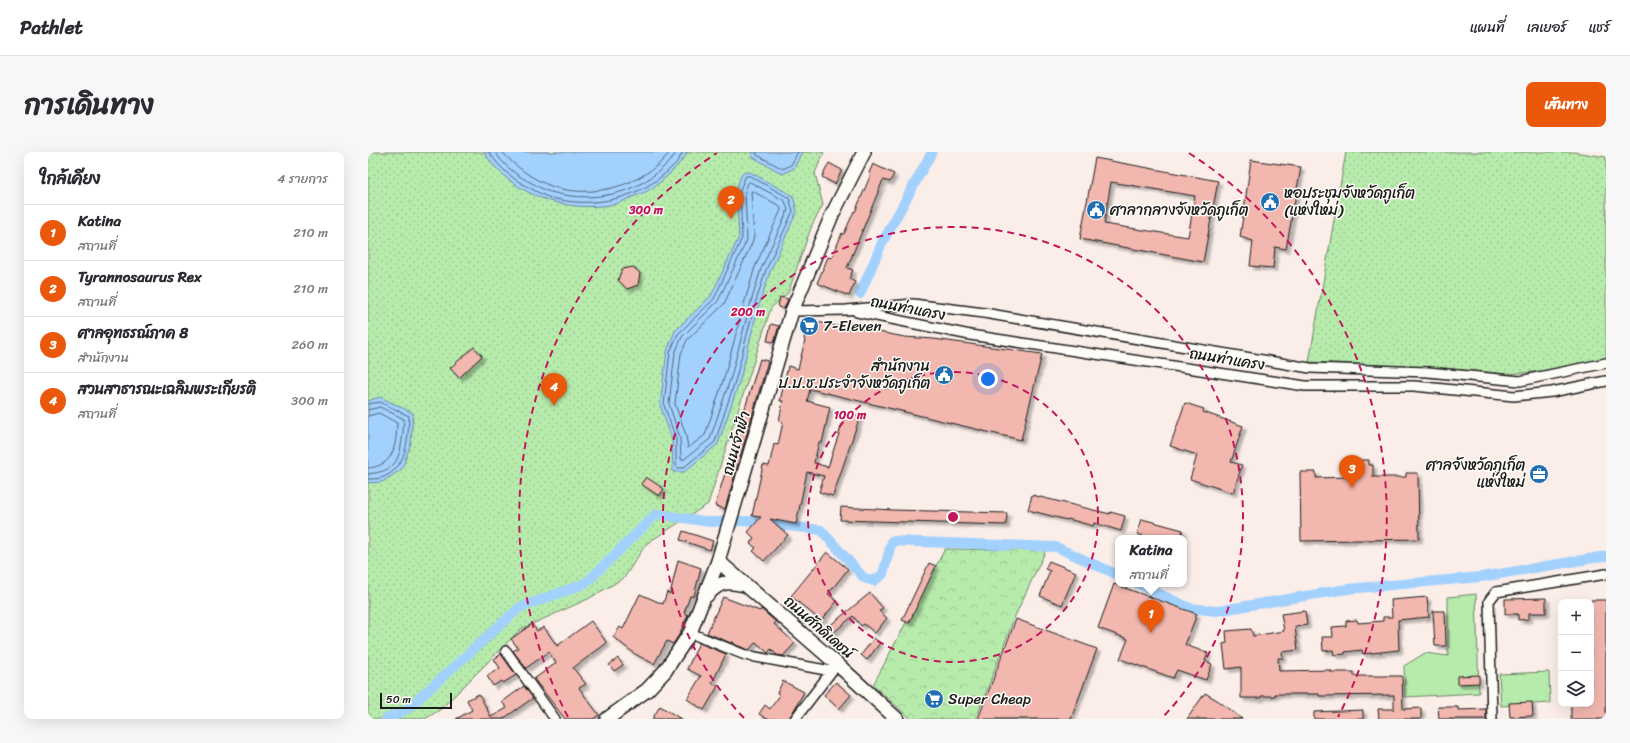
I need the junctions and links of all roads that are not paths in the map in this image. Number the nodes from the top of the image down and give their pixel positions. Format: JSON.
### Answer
{"nodes":[{"id":1,"x":864,"y":152,"type":"edge"},
{"id":2,"x":846,"y":310,"type":"junction"},
{"id":3,"x":792,"y":311,"type":"junction"},
{"id":4,"x":1606,"y":363,"type":"edge"},
{"id":5,"x":1362,"y":370,"type":"junction"},
{"id":6,"x":1606,"y":381,"type":"edge"},
{"id":7,"x":1361,"y":386,"type":"junction"},
{"id":8,"x":718,"y":561,"type":"junction"},
{"id":9,"x":1606,"y":574,"type":"edge"},
{"id":10,"x":745,"y":585,"type":"junction"},
{"id":11,"x":705,"y":598,"type":"junction"},
{"id":12,"x":690,"y":633,"type":"junction"},
{"id":13,"x":506,"y":651,"type":"dead end"},
{"id":14,"x":834,"y":667,"type":"junction"},
{"id":15,"x":555,"y":719,"type":"edge"},
{"id":16,"x":607,"y":719,"type":"edge"},
{"id":17,"x":794,"y":719,"type":"edge"},
{"id":18,"x":897,"y":719,"type":"edge"},
{"id":19,"x":1492,"y":719,"type":"edge"}],
"edges":[{"from":1,"to":3,"type":"main road","name":"ถนนเจ้าฟ้า"},
{"from":2,"to":3,"type":"street","name":"ถนนท่าแครง"},
{"from":2,"to":5,"type":"street","name":"ถนนท่าแครง"},
{"from":2,"to":7,"type":"street","name":"ถนนท่าแครง"},
{"from":3,"to":8,"type":"main road","name":"ถนนเจ้าฟ้า"},
{"from":4,"to":5,"type":"street","name":"ถนนท่าแครง"},
{"from":5,"to":7,"type":"street"},
{"from":6,"to":7,"type":"street","name":"ถนนท่าแครง"},
{"from":8,"to":10,"type":"main road","name":"ถนนศักดิเดชน์"},
{"from":8,"to":11,"type":"main road","name":"ถนนเจ้าฟ้า"},
{"from":9,"to":19,"type":"street"},
{"from":10,"to":11,"type":"main road"},
{"from":10,"to":14,"type":"main road","name":"ถนนศักดิเดชน์"},
{"from":11,"to":12,"type":"main road","name":"ถนนเจ้าฟ้า"},
{"from":12,"to":14,"type":"street"},
{"from":12,"to":16,"type":"main road","name":"ถนนเจ้าฟ้า"},
{"from":13,"to":15,"type":"street"},
{"from":14,"to":17,"type":"street"},
{"from":14,"to":18,"type":"main road","name":"ถนนศักดิเดชน์"}]}
